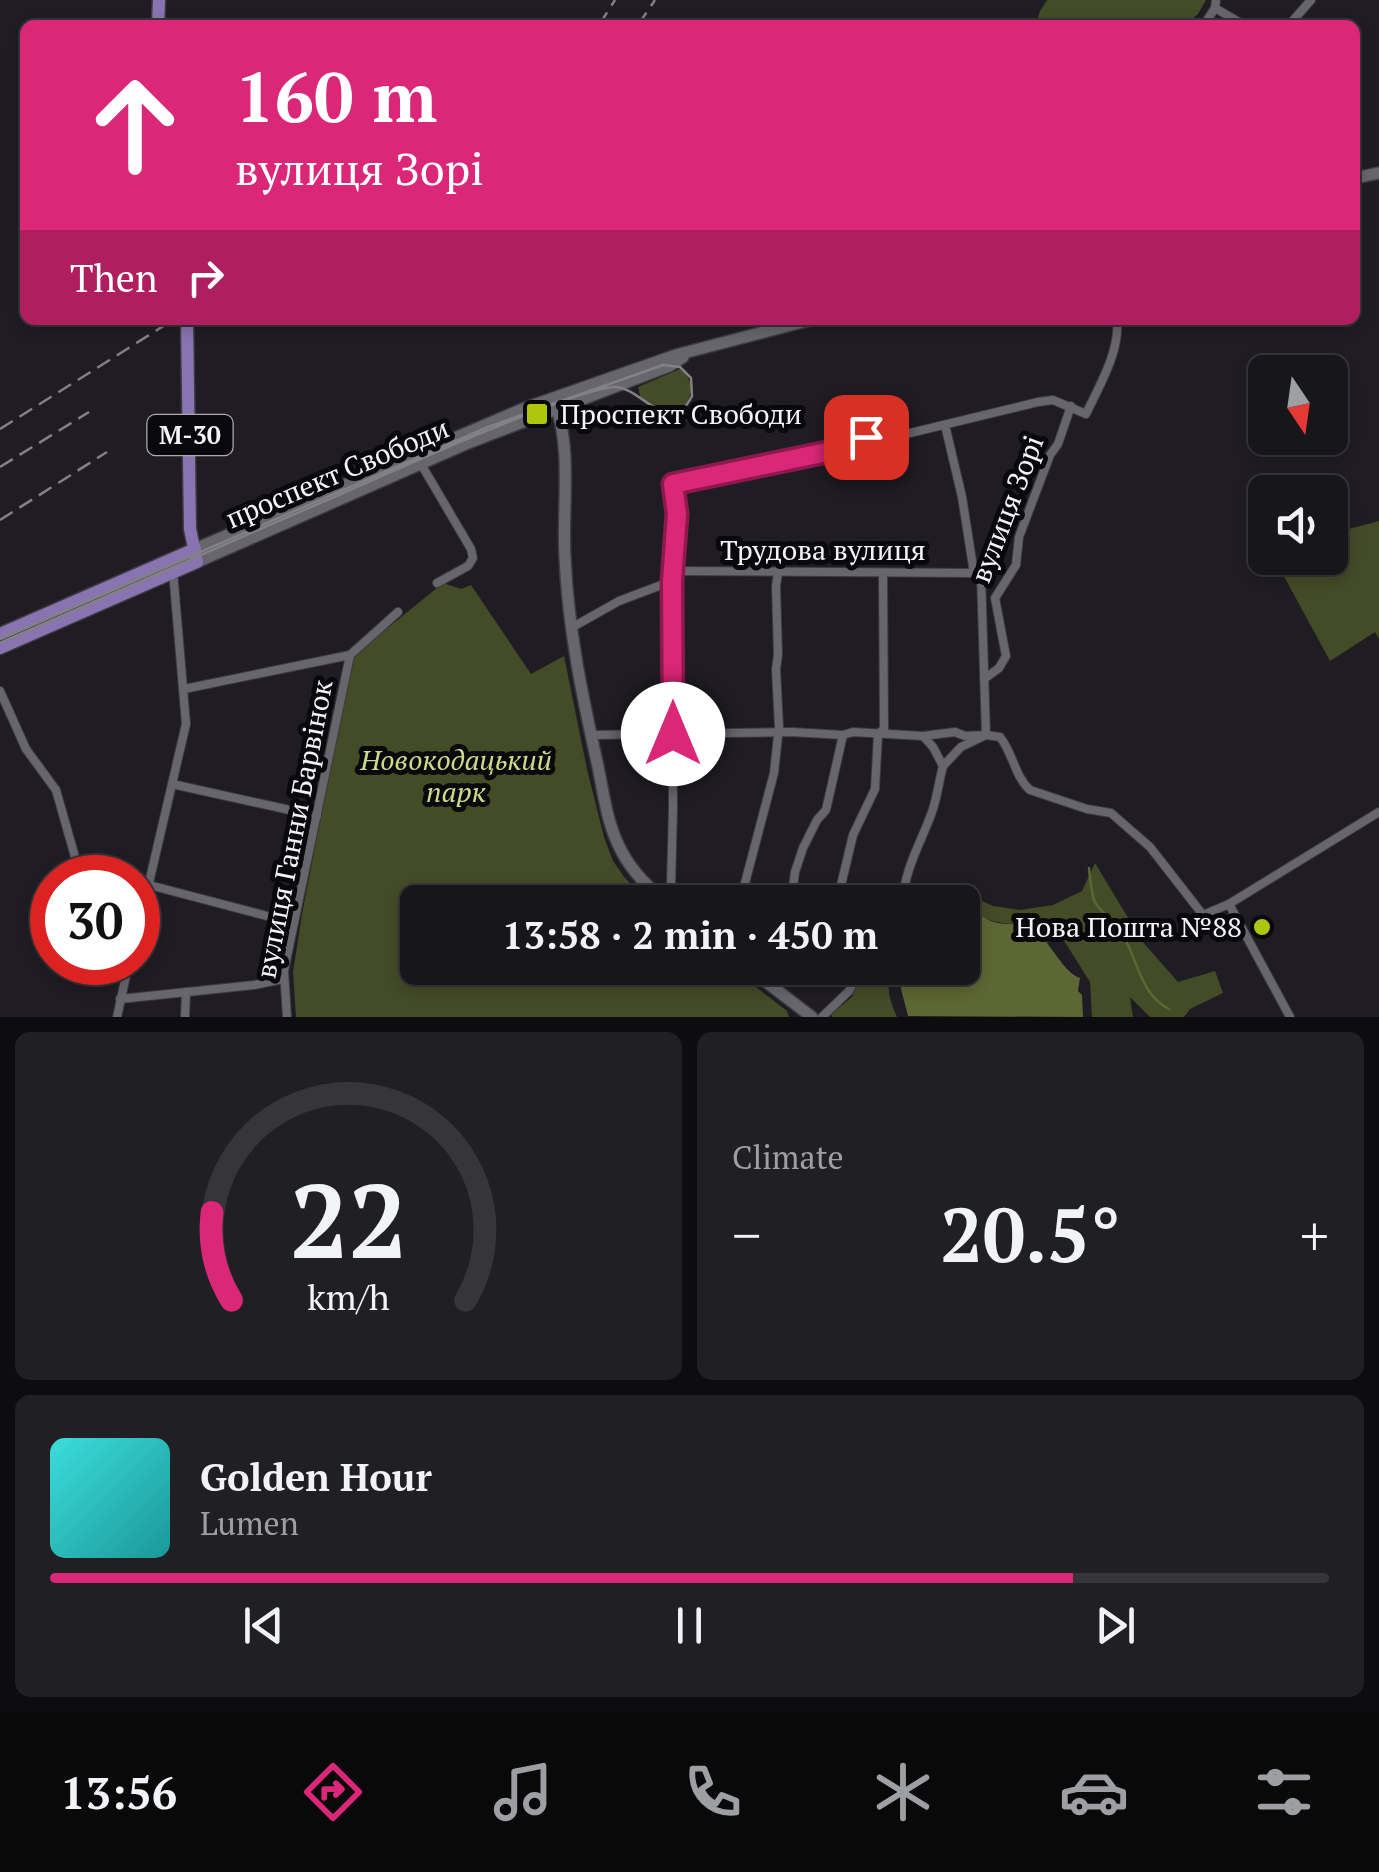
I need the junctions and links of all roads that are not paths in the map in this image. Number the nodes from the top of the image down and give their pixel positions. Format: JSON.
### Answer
{"nodes":[{"id":1,"x":1311,"y":0,"type":"edge"},
{"id":2,"x":1216,"y":4,"type":"edge"},
{"id":3,"x":1237,"y":20,"type":"edge"},
{"id":4,"x":1293,"y":20,"type":"edge"},
{"id":5,"x":186,"y":325,"type":"edge"},
{"id":6,"x":790,"y":325,"type":"edge"},
{"id":7,"x":1117,"y":325,"type":"edge"},
{"id":8,"x":555,"y":403,"type":"junction"},
{"id":9,"x":1071,"y":406,"type":"junction"},
{"id":10,"x":945,"y":425,"type":"junction"},
{"id":11,"x":421,"y":464,"type":"junction"},
{"id":12,"x":196,"y":555,"type":"junction"},
{"id":13,"x":172,"y":566,"type":"junction"},
{"id":14,"x":778,"y":573,"type":"junction"},
{"id":15,"x":882,"y":573,"type":"junction"},
{"id":16,"x":974,"y":573,"type":"junction"},
{"id":17,"x":673,"y":576,"type":"junction"},
{"id":18,"x":436,"y":583,"type":"dead end"},
{"id":19,"x":982,"y":584,"type":"junction"},
{"id":20,"x":995,"y":598,"type":"junction"},
{"id":21,"x":398,"y":612,"type":"dead end"},
{"id":22,"x":571,"y":628,"type":"junction"},
{"id":23,"x":0,"y":634,"type":"edge"},
{"id":24,"x":0,"y":648,"type":"edge"},
{"id":25,"x":350,"y":656,"type":"junction"},
{"id":26,"x":984,"y":679,"type":"junction"},
{"id":27,"x":184,"y":689,"type":"junction"},
{"id":28,"x":0,"y":691,"type":"edge"},
{"id":29,"x":673,"y":734,"type":"junction"},
{"id":30,"x":777,"y":734,"type":"junction"},
{"id":31,"x":878,"y":734,"type":"junction"},
{"id":32,"x":591,"y":735,"type":"junction"},
{"id":33,"x":843,"y":735,"type":"junction"},
{"id":34,"x":986,"y":735,"type":"junction"},
{"id":35,"x":923,"y":736,"type":"junction"},
{"id":36,"x":943,"y":766,"type":"junction"},
{"id":37,"x":172,"y":784,"type":"junction"},
{"id":38,"x":1379,"y":812,"type":"edge"},
{"id":39,"x":317,"y":816,"type":"junction"},
{"id":40,"x":74,"y":855,"type":"edge"},
{"id":41,"x":156,"y":855,"type":"edge"},
{"id":42,"x":647,"y":885,"type":"edge"},
{"id":43,"x":671,"y":885,"type":"edge"},
{"id":44,"x":744,"y":885,"type":"edge"},
{"id":45,"x":793,"y":885,"type":"edge"},
{"id":46,"x":841,"y":885,"type":"edge"},
{"id":47,"x":904,"y":885,"type":"edge"},
{"id":48,"x":160,"y":887,"type":"edge"},
{"id":49,"x":1229,"y":904,"type":"junction"},
{"id":50,"x":294,"y":922,"type":"junction"},
{"id":51,"x":284,"y":979,"type":"junction"},
{"id":52,"x":123,"y":985,"type":"edge"},
{"id":53,"x":770,"y":985,"type":"edge"},
{"id":54,"x":852,"y":985,"type":"edge"},
{"id":55,"x":186,"y":992,"type":"junction"},
{"id":56,"x":120,"y":999,"type":"junction"},
{"id":57,"x":117,"y":1017,"type":"edge"},
{"id":58,"x":185,"y":1017,"type":"edge"},
{"id":59,"x":287,"y":1017,"type":"edge"},
{"id":60,"x":812,"y":1017,"type":"edge"},
{"id":61,"x":822,"y":1017,"type":"edge"},
{"id":62,"x":1290,"y":1017,"type":"edge"}],
"edges":[{"from":1,"to":4,"type":"street"},
{"from":2,"to":3,"type":"street"},
{"from":5,"to":12,"type":"highway","number":"М-30"},
{"from":6,"to":8,"type":"main road","name":"проспект Свободи"},
{"from":7,"to":9,"type":"street","name":"вулиця Зорі"},
{"from":8,"to":11,"type":"main road","name":"проспект Свободи"},
{"from":8,"to":12,"type":"main road","name":"проспект Свободи"},
{"from":8,"to":22,"type":"main road"},
{"from":9,"to":10,"type":"street","name":"вулиця Зорі"},
{"from":9,"to":20,"type":"street","name":"вулиця Зорі"},
{"from":10,"to":16,"type":"street"},
{"from":10,"to":17,"type":"street","name":"вулиця Зорі"},
{"from":11,"to":12,"type":"main road","name":"проспект Свободи"},
{"from":11,"to":18,"type":"street"},
{"from":12,"to":13,"type":"highway","name":"проспект Свободи"},
{"from":13,"to":23,"type":"highway","name":"проспект Свободи"},
{"from":13,"to":24,"type":"highway","name":"проспект Свободи"},
{"from":13,"to":27,"type":"street"},
{"from":14,"to":15,"type":"street","name":"Трудова вулиця"},
{"from":14,"to":17,"type":"street","name":"Трудова вулиця"},
{"from":14,"to":30,"type":"street"},
{"from":15,"to":16,"type":"street","name":"Трудова вулиця"},
{"from":15,"to":31,"type":"street"},
{"from":16,"to":19,"type":"street"},
{"from":17,"to":22,"type":"street","name":"Трудова вулиця"},
{"from":17,"to":29,"type":"street"},
{"from":19,"to":20,"type":"street"},
{"from":19,"to":26,"type":"street"},
{"from":20,"to":26,"type":"street","name":"вулиця Зорі"},
{"from":21,"to":25,"type":"street","name":"вулиця Ганни Барвінок"},
{"from":22,"to":32,"type":"main road"},
{"from":25,"to":27,"type":"street"},
{"from":25,"to":39,"type":"street","name":"вулиця Ганни Барвінок"},
{"from":26,"to":34,"type":"street"},
{"from":27,"to":37,"type":"street"},
{"from":28,"to":40,"type":"street"},
{"from":29,"to":30,"type":"street"},
{"from":29,"to":32,"type":"street"},
{"from":29,"to":43,"type":"street"},
{"from":30,"to":33,"type":"street"},
{"from":30,"to":44,"type":"street"},
{"from":31,"to":33,"type":"street"},
{"from":31,"to":35,"type":"street"},
{"from":31,"to":46,"type":"street"},
{"from":32,"to":42,"type":"main road"},
{"from":33,"to":45,"type":"street"},
{"from":34,"to":35,"type":"street"},
{"from":34,"to":36,"type":"street"},
{"from":34,"to":49,"type":"street"},
{"from":35,"to":36,"type":"street"},
{"from":36,"to":47,"type":"street"},
{"from":37,"to":39,"type":"street"},
{"from":37,"to":41,"type":"street"},
{"from":38,"to":49,"type":"street"},
{"from":39,"to":50,"type":"street","name":"вулиця Ганни Барвінок"},
{"from":48,"to":50,"type":"street"},
{"from":49,"to":62,"type":"street"},
{"from":50,"to":51,"type":"street","name":"вулиця Ганни Барвінок"},
{"from":51,"to":55,"type":"street"},
{"from":51,"to":59,"type":"street","name":"вулиця Ганни Барвінок"},
{"from":52,"to":56,"type":"street"},
{"from":53,"to":60,"type":"main road"},
{"from":54,"to":61,"type":"street"},
{"from":55,"to":56,"type":"street"},
{"from":55,"to":58,"type":"street"},
{"from":56,"to":57,"type":"street"}]}
